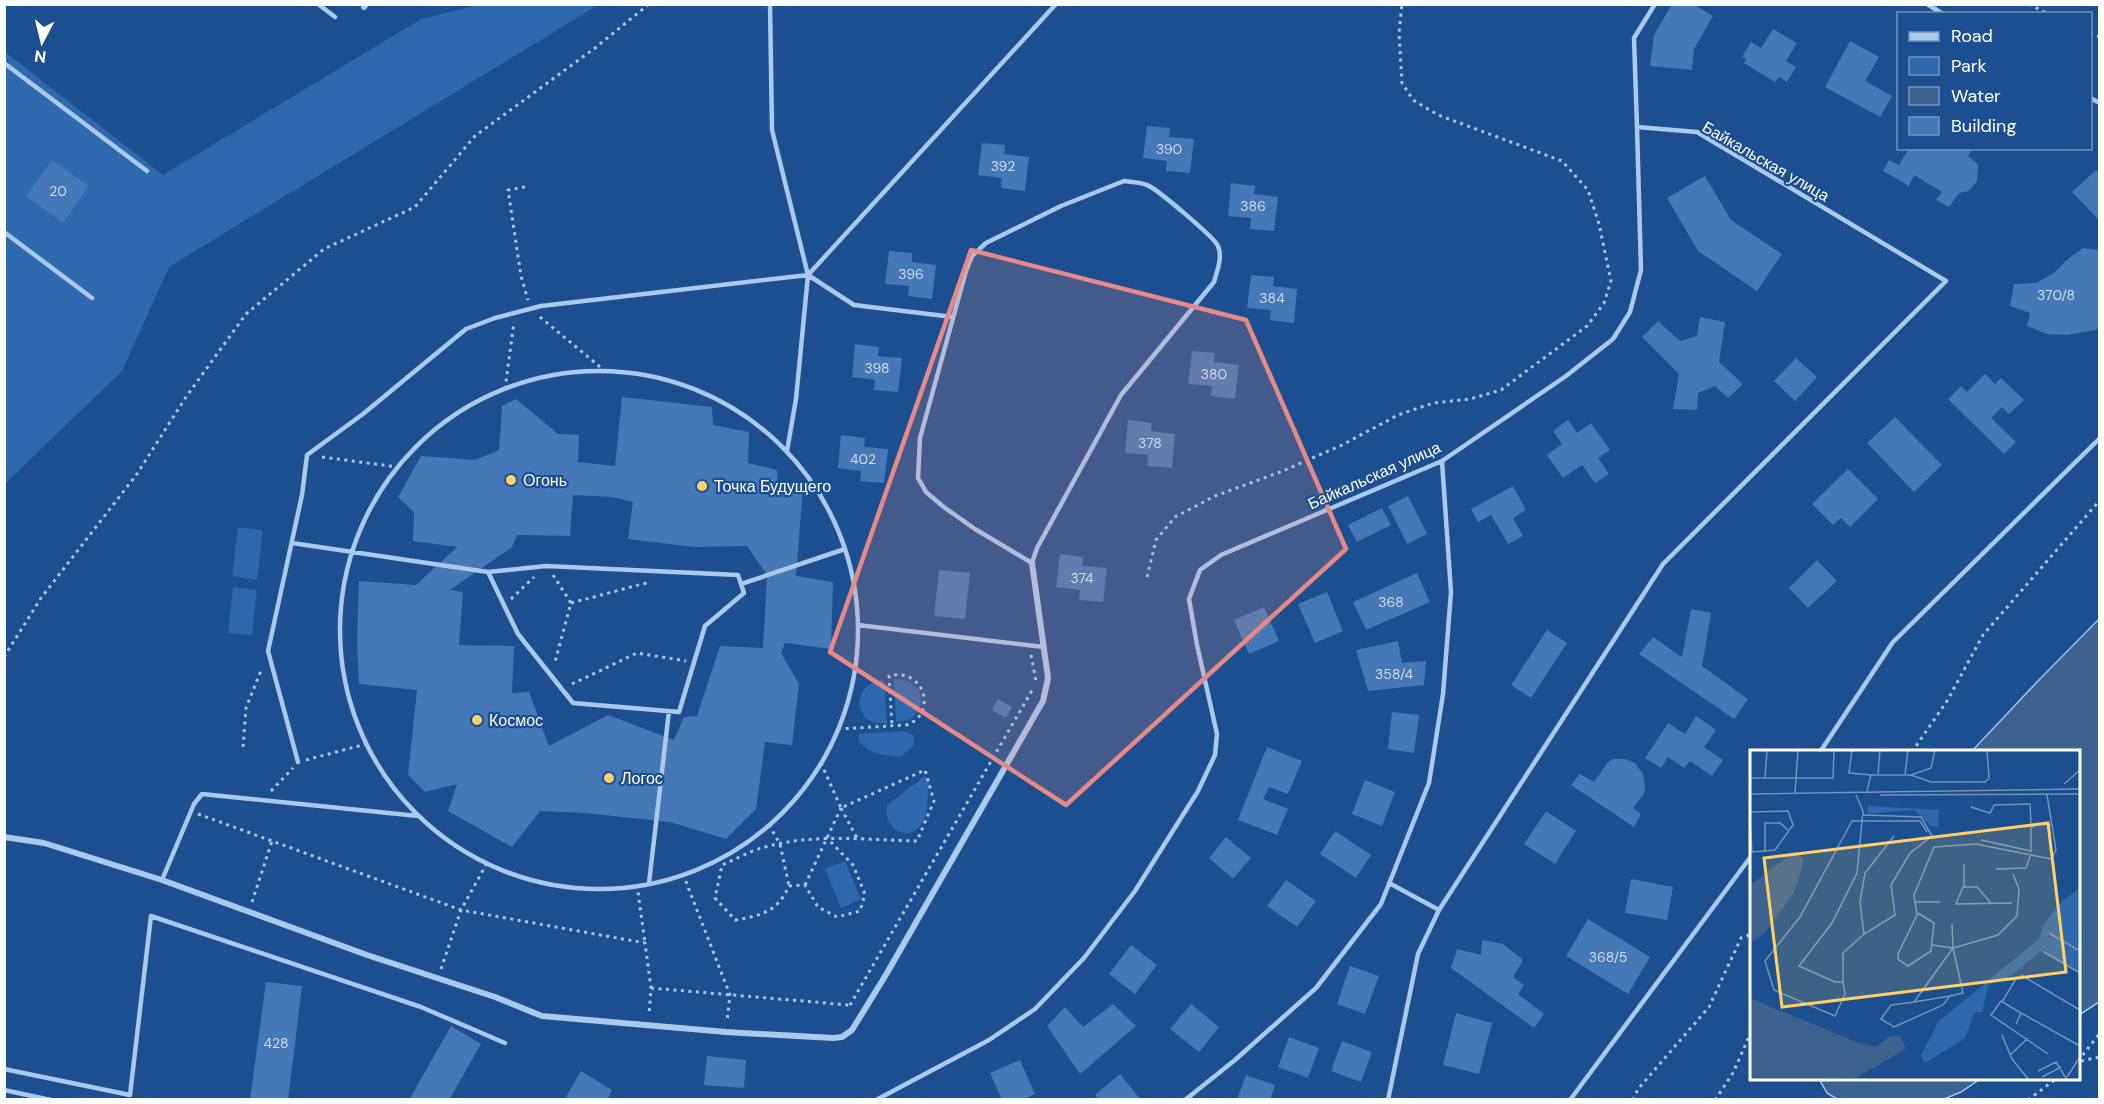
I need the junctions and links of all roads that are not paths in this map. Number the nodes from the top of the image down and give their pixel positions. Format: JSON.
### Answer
{"nodes":[{"id":1,"x":318,"y":4,"type":"edge"},
{"id":2,"x":770,"y":4,"type":"edge"},
{"id":3,"x":1056,"y":4,"type":"edge"},
{"id":4,"x":1655,"y":4,"type":"edge"},
{"id":5,"x":334,"y":17,"type":"dead end"},
{"id":6,"x":4,"y":63,"type":"edge"},
{"id":7,"x":1637,"y":127,"type":"junction"},
{"id":8,"x":147,"y":171,"type":"dead end"},
{"id":9,"x":4,"y":232,"type":"edge"},
{"id":10,"x":808,"y":275,"type":"junction"},
{"id":11,"x":92,"y":298,"type":"dead end"},
{"id":12,"x":953,"y":317,"type":"junction"},
{"id":13,"x":2100,"y":438,"type":"edge"},
{"id":14,"x":787,"y":451,"type":"junction"},
{"id":15,"x":1442,"y":461,"type":"junction"},
{"id":16,"x":292,"y":543,"type":"junction"},
{"id":17,"x":845,"y":549,"type":"junction"},
{"id":18,"x":352,"y":552,"type":"junction"},
{"id":19,"x":1032,"y":563,"type":"junction"},
{"id":20,"x":488,"y":572,"type":"junction"},
{"id":21,"x":741,"y":584,"type":"junction"},
{"id":22,"x":858,"y":625,"type":"junction"},
{"id":23,"x":1044,"y":647,"type":"junction"},
{"id":24,"x":669,"y":711,"type":"junction"},
{"id":25,"x":1821,"y":750,"type":"edge"},
{"id":26,"x":298,"y":762,"type":"road end"},
{"id":27,"x":418,"y":816,"type":"junction"},
{"id":28,"x":4,"y":837,"type":"edge"},
{"id":29,"x":1750,"y":858,"type":"edge"},
{"id":30,"x":162,"y":880,"type":"junction"},
{"id":31,"x":1389,"y":882,"type":"junction"},
{"id":32,"x":649,"y":884,"type":"junction"},
{"id":33,"x":1439,"y":910,"type":"junction"},
{"id":34,"x":505,"y":1043,"type":"dead end"},
{"id":35,"x":4,"y":1069,"type":"edge"},
{"id":36,"x":4,"y":1090,"type":"edge"},
{"id":37,"x":129,"y":1097,"type":"edge"},
{"id":38,"x":51,"y":1100,"type":"edge"},
{"id":39,"x":876,"y":1100,"type":"edge"},
{"id":40,"x":1185,"y":1100,"type":"edge"},
{"id":41,"x":1388,"y":1100,"type":"edge"},
{"id":42,"x":1570,"y":1100,"type":"edge"}],
"edges":[{"from":1,"to":5,"type":"lane"},
{"from":2,"to":10,"type":"lane"},
{"from":3,"to":10,"type":"lane"},
{"from":4,"to":7,"type":"lane"},
{"from":6,"to":8,"type":"lane"},
{"from":7,"to":15,"type":"lane","name":"Байкальская улица"},
{"from":7,"to":33,"type":"lane","name":"Байкальская улица"},
{"from":9,"to":11,"type":"lane"},
{"from":10,"to":12,"type":"lane"},
{"from":10,"to":14,"type":"lane"},
{"from":10,"to":16,"type":"lane"},
{"from":12,"to":19,"type":"lane"},
{"from":12,"to":19,"type":"lane"},
{"from":13,"to":25,"type":"lane"},
{"from":14,"to":17,"type":"lane"},
{"from":14,"to":18,"type":"lane"},
{"from":15,"to":31,"type":"lane"},
{"from":15,"to":39,"type":"lane","name":"Байкальская улица"},
{"from":16,"to":18,"type":"lane"},
{"from":16,"to":26,"type":"lane"},
{"from":17,"to":21,"type":"lane"},
{"from":17,"to":22,"type":"lane"},
{"from":18,"to":20,"type":"lane"},
{"from":18,"to":27,"type":"lane"},
{"from":19,"to":23,"type":"street"},
{"from":20,"to":21,"type":"lane"},
{"from":20,"to":24,"type":"lane"},
{"from":21,"to":24,"type":"lane"},
{"from":22,"to":23,"type":"lane"},
{"from":22,"to":32,"type":"lane"},
{"from":23,"to":30,"type":"street"},
{"from":24,"to":32,"type":"lane"},
{"from":27,"to":30,"type":"lane"},
{"from":27,"to":32,"type":"lane"},
{"from":28,"to":30,"type":"street"},
{"from":29,"to":42,"type":"lane"},
{"from":31,"to":33,"type":"lane"},
{"from":31,"to":40,"type":"lane"},
{"from":33,"to":41,"type":"lane","name":"Байкальская улица"},
{"from":34,"to":37,"type":"lane"},
{"from":35,"to":37,"type":"lane"},
{"from":36,"to":38,"type":"lane"}]}
